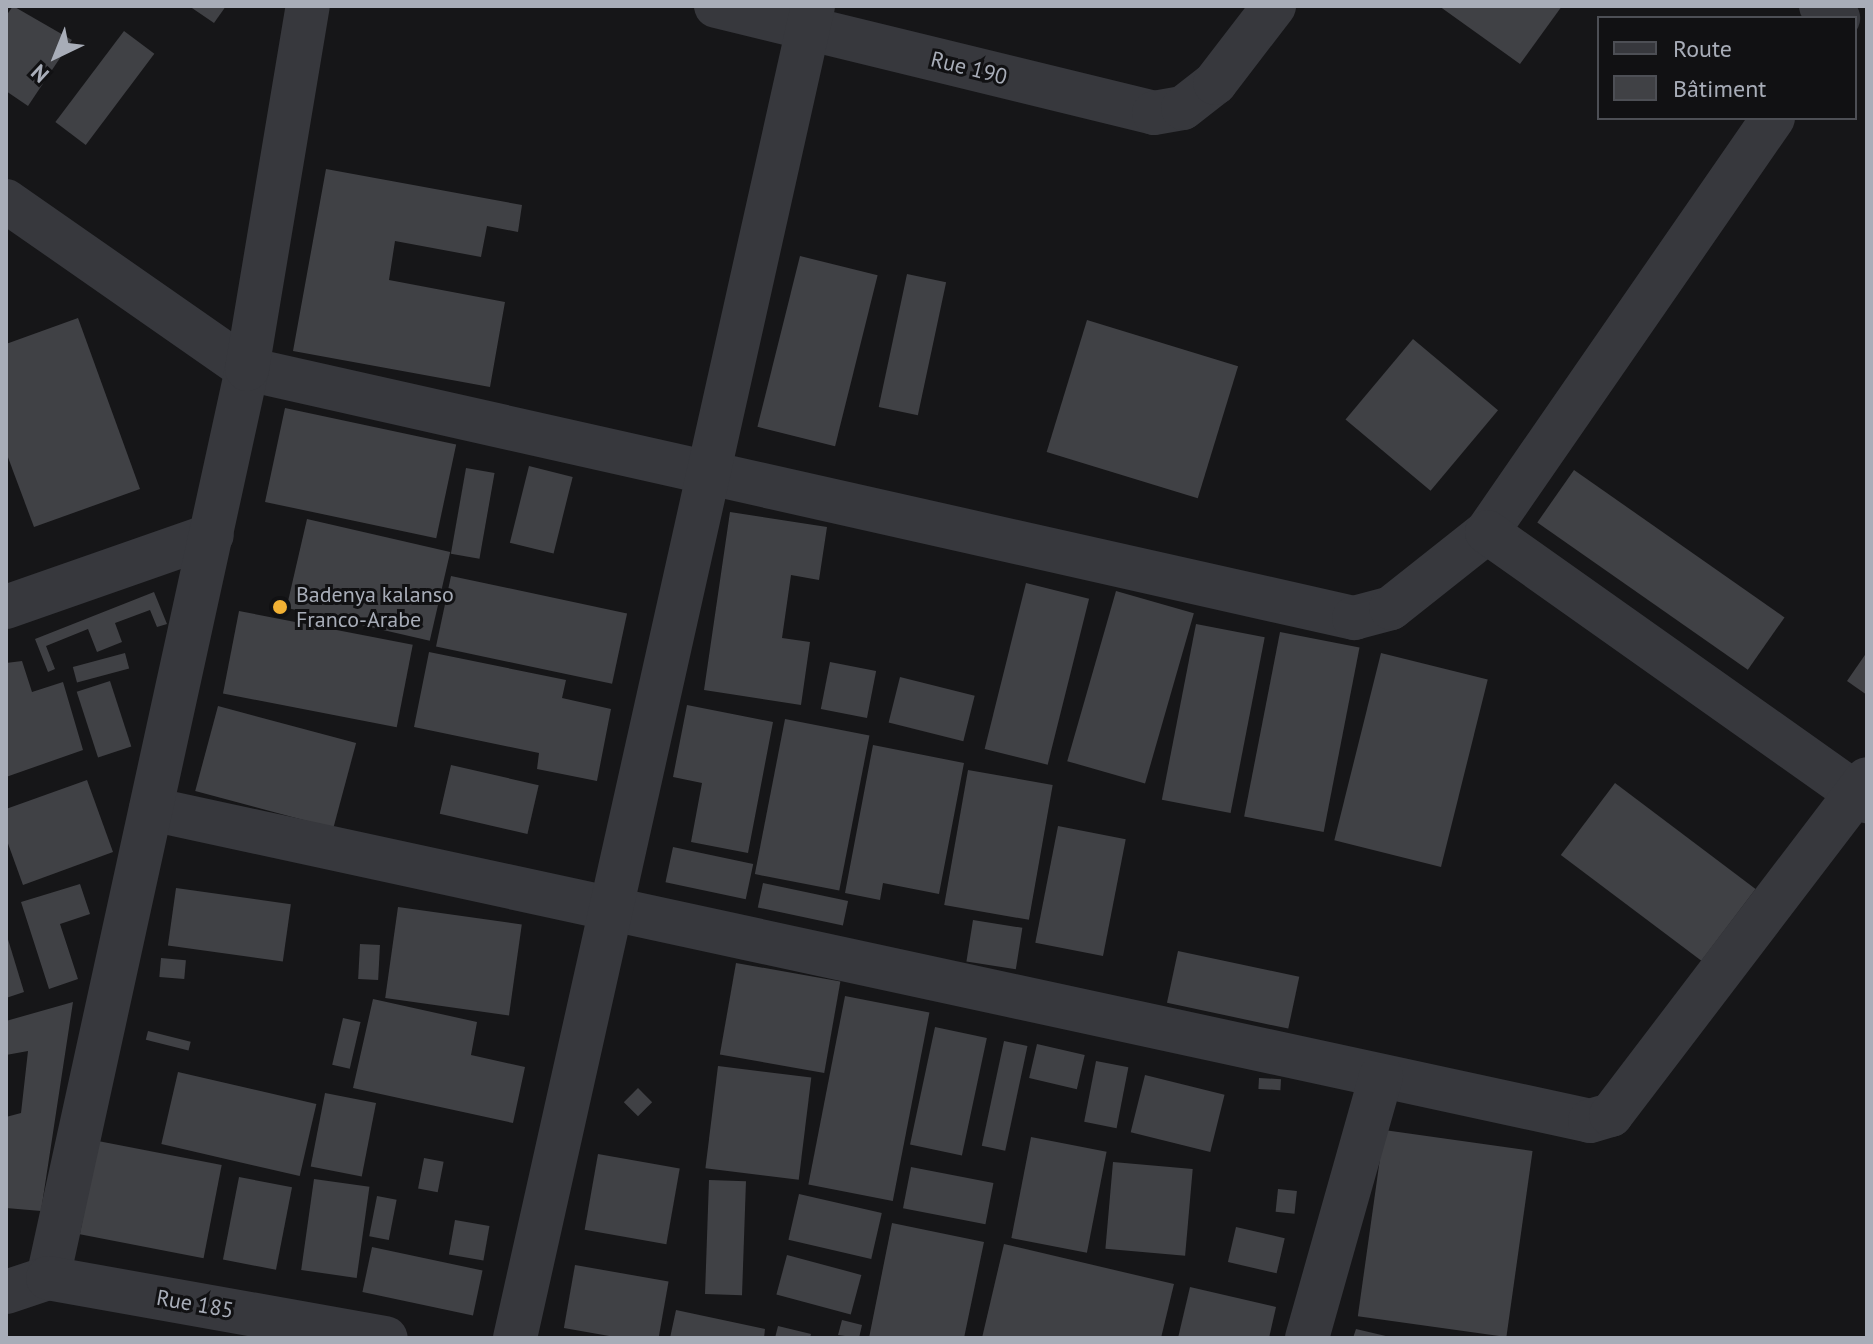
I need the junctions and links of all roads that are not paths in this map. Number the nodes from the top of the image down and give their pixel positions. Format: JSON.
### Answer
{"nodes":[{"id":1,"x":308,"y":6,"type":"edge"},
{"id":2,"x":716,"y":6,"type":"edge"},
{"id":3,"x":1274,"y":6,"type":"edge"},
{"id":4,"x":809,"y":17,"type":"edge"},
{"id":5,"x":1772,"y":120,"type":"edge"},
{"id":6,"x":6,"y":201,"type":"edge"},
{"id":7,"x":247,"y":369,"type":"junction"},
{"id":8,"x":704,"y":476,"type":"junction"},
{"id":9,"x":1487,"y":532,"type":"junction"},
{"id":10,"x":212,"y":535,"type":"junction"},
{"id":11,"x":6,"y":607,"type":"edge"},
{"id":12,"x":1864,"y":791,"type":"edge"},
{"id":13,"x":151,"y":809,"type":"junction"},
{"id":14,"x":609,"y":908,"type":"junction"},
{"id":15,"x":1381,"y":1076,"type":"junction"},
{"id":16,"x":48,"y":1278,"type":"junction"},
{"id":17,"x":6,"y":1292,"type":"edge"},
{"id":18,"x":386,"y":1338,"type":"edge"},
{"id":19,"x":515,"y":1338,"type":"edge"},
{"id":20,"x":1307,"y":1338,"type":"edge"}],
"edges":[{"from":1,"to":7,"type":"street"},
{"from":2,"to":4,"type":"street","name":"Rue 190"},
{"from":3,"to":4,"type":"street","name":"Rue 190"},
{"from":4,"to":8,"type":"street"},
{"from":5,"to":9,"type":"street"},
{"from":6,"to":7,"type":"street"},
{"from":7,"to":8,"type":"street"},
{"from":7,"to":10,"type":"street"},
{"from":8,"to":9,"type":"street"},
{"from":8,"to":14,"type":"street"},
{"from":9,"to":12,"type":"street"},
{"from":10,"to":11,"type":"street"},
{"from":10,"to":13,"type":"street"},
{"from":12,"to":15,"type":"street"},
{"from":13,"to":14,"type":"street"},
{"from":13,"to":16,"type":"street"},
{"from":14,"to":15,"type":"street"},
{"from":14,"to":19,"type":"street"},
{"from":15,"to":20,"type":"street"},
{"from":16,"to":17,"type":"street","name":"Rue 185"},
{"from":16,"to":18,"type":"street","name":"Rue 185"}]}
